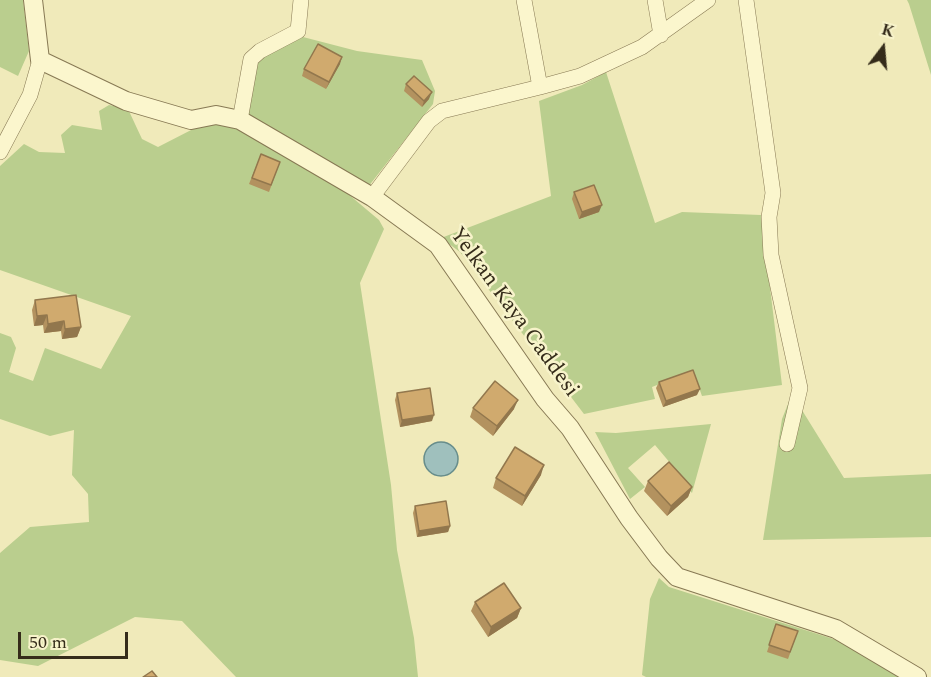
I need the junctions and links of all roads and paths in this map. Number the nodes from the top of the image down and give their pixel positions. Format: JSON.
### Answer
{"nodes":[{"id":1,"x":33,"y":0,"type":"edge"},
{"id":2,"x":302,"y":0,"type":"edge"},
{"id":3,"x":524,"y":0,"type":"edge"},
{"id":4,"x":655,"y":0,"type":"edge"},
{"id":5,"x":708,"y":0,"type":"edge"},
{"id":6,"x":746,"y":0,"type":"edge"},
{"id":7,"x":661,"y":35,"type":"junction"},
{"id":8,"x":40,"y":60,"type":"junction"},
{"id":9,"x":540,"y":87,"type":"junction"},
{"id":10,"x":240,"y":120,"type":"junction"},
{"id":11,"x":0,"y":152,"type":"edge"},
{"id":12,"x":372,"y":197,"type":"junction"},
{"id":13,"x":787,"y":444,"type":"dead end"},
{"id":14,"x":917,"y":677,"type":"edge"}],
"edges":[{"from":1,"to":8,"type":"street"},
{"from":2,"to":10,"type":"street"},
{"from":3,"to":9,"type":"street"},
{"from":4,"to":7,"type":"street"},
{"from":5,"to":7,"type":"street"},
{"from":6,"to":13,"type":"street"},
{"from":7,"to":9,"type":"street"},
{"from":8,"to":10,"type":"street","name":"Yelkan Kaya Caddesi"},
{"from":8,"to":11,"type":"street"},
{"from":9,"to":12,"type":"street"},
{"from":10,"to":12,"type":"street","name":"Yelkan Kaya Caddesi"},
{"from":12,"to":14,"type":"street","name":"Yelkan Kaya Caddesi"}]}
